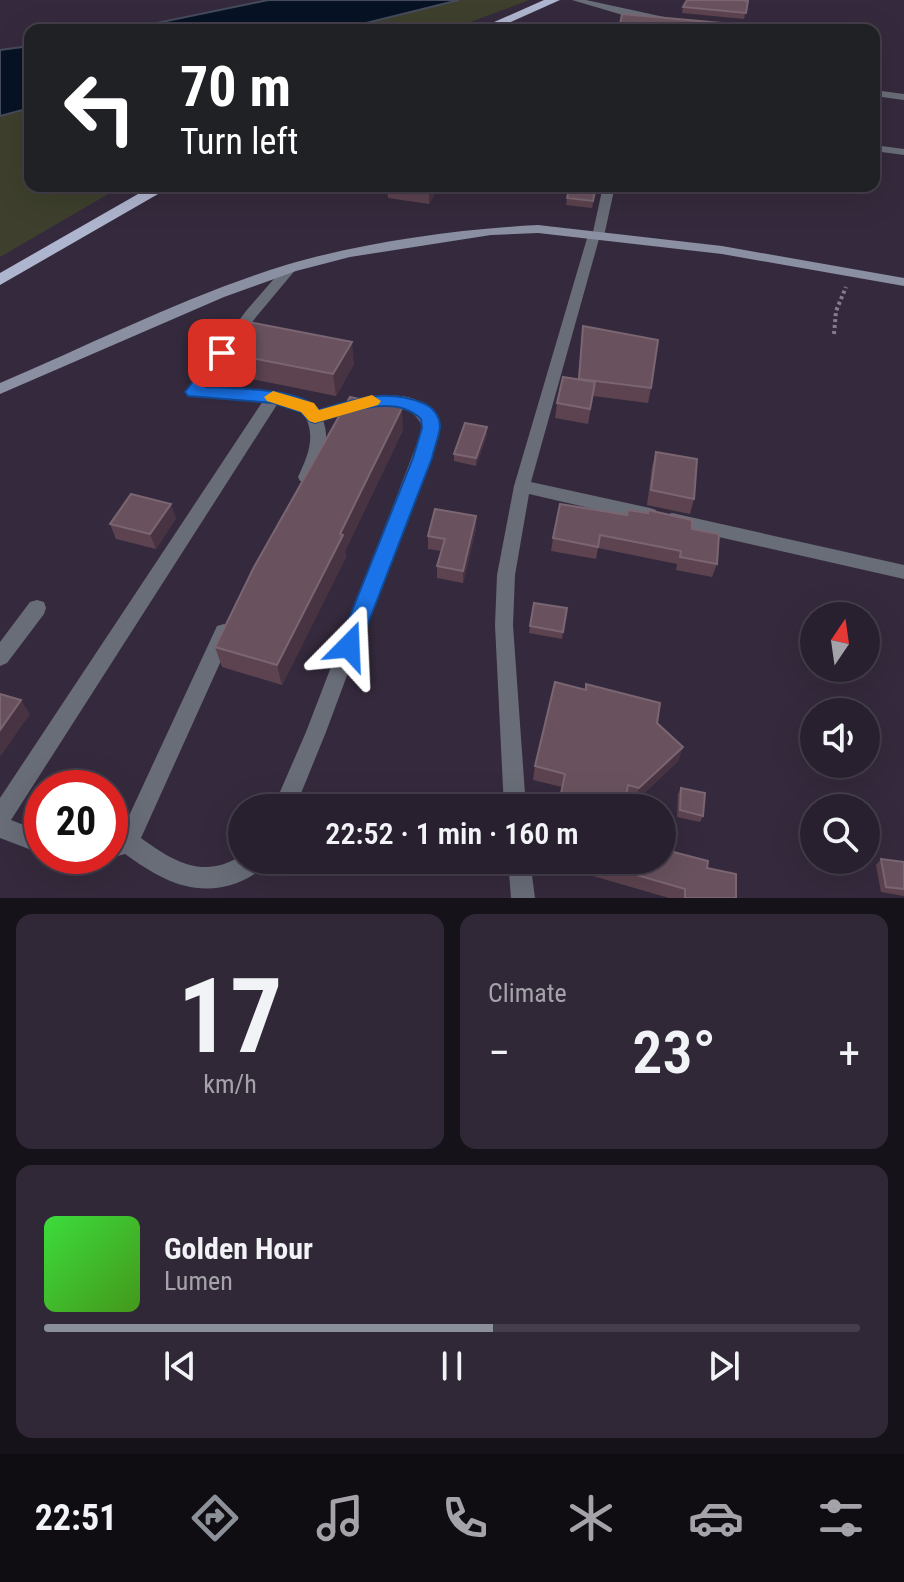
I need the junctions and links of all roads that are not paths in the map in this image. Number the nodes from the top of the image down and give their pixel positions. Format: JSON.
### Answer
{"nodes":[{"id":1,"x":554,"y":0,"type":"edge"},
{"id":2,"x":576,"y":0,"type":"edge"},
{"id":3,"x":690,"y":21,"type":"edge"},
{"id":4,"x":713,"y":23,"type":"edge"},
{"id":5,"x":496,"y":24,"type":"edge"},
{"id":6,"x":726,"y":24,"type":"edge"},
{"id":7,"x":880,"y":94,"type":"edge"},
{"id":8,"x":904,"y":97,"type":"edge"},
{"id":9,"x":880,"y":149,"type":"edge"},
{"id":10,"x":904,"y":152,"type":"edge"},
{"id":11,"x":154,"y":192,"type":"edge"},
{"id":12,"x":607,"y":192,"type":"edge"},
{"id":13,"x":596,"y":236,"type":"junction"},
{"id":14,"x":291,"y":268,"type":"junction"},
{"id":15,"x":0,"y":280,"type":"edge"},
{"id":16,"x":904,"y":282,"type":"edge"},
{"id":17,"x":0,"y":389,"type":"edge"},
{"id":18,"x":274,"y":397,"type":"junction"},
{"id":19,"x":315,"y":417,"type":"junction"},
{"id":20,"x":522,"y":486,"type":"junction"},
{"id":21,"x":294,"y":499,"type":"edge"},
{"id":22,"x":904,"y":572,"type":"edge"},
{"id":23,"x":37,"y":608,"type":"dead end"},
{"id":24,"x":230,"y":620,"type":"edge"},
{"id":25,"x":0,"y":657,"type":"edge"},
{"id":26,"x":290,"y":794,"type":"edge"},
{"id":27,"x":514,"y":794,"type":"edge"},
{"id":28,"x":0,"y":818,"type":"edge"},
{"id":29,"x":0,"y":827,"type":"edge"},
{"id":30,"x":128,"y":827,"type":"edge"},
{"id":31,"x":24,"y":836,"type":"edge"},
{"id":32,"x":128,"y":850,"type":"edge"},
{"id":33,"x":239,"y":874,"type":"edge"},
{"id":34,"x":520,"y":874,"type":"edge"},
{"id":35,"x":523,"y":898,"type":"edge"}],
"edges":[{"from":1,"to":5,"type":"highway"},
{"from":2,"to":3,"type":"street"},
{"from":4,"to":6,"type":"street"},
{"from":7,"to":8,"type":"street"},
{"from":9,"to":10,"type":"street"},
{"from":11,"to":15,"type":"highway"},
{"from":12,"to":13,"type":"street"},
{"from":13,"to":14,"type":"main road"},
{"from":13,"to":16,"type":"main road"},
{"from":13,"to":20,"type":"street"},
{"from":14,"to":17,"type":"main road"},
{"from":14,"to":18,"type":"street"},
{"from":18,"to":19,"type":"street"},
{"from":18,"to":28,"type":"street"},
{"from":19,"to":21,"type":"street"},
{"from":19,"to":26,"type":"street"},
{"from":20,"to":22,"type":"street"},
{"from":20,"to":27,"type":"street"},
{"from":23,"to":25,"type":"street"},
{"from":24,"to":30,"type":"street"},
{"from":29,"to":31,"type":"street"},
{"from":32,"to":33,"type":"street"},
{"from":34,"to":35,"type":"street"}]}
